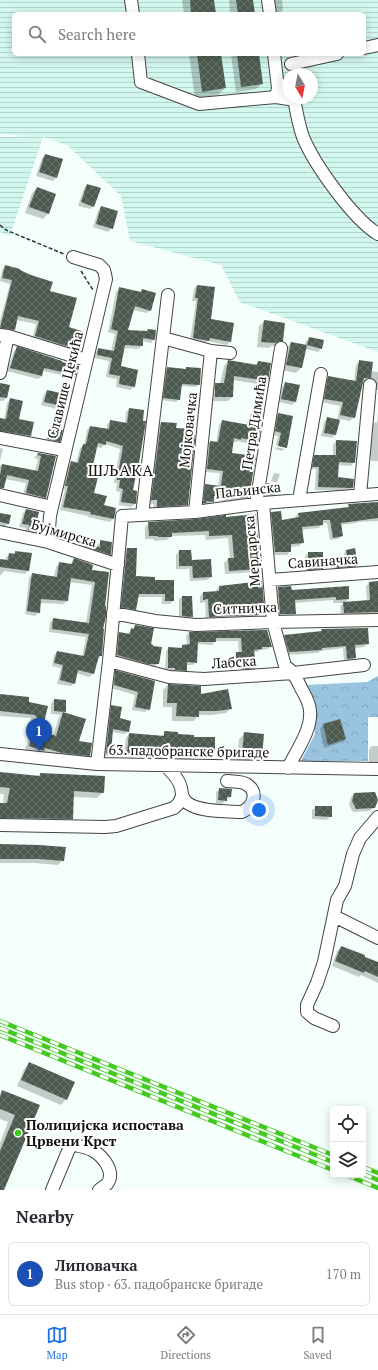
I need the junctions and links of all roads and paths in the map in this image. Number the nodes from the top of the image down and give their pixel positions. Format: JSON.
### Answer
{"nodes":[{"id":1,"x":131,"y":0,"type":"edge"},
{"id":2,"x":268,"y":0,"type":"edge"},
{"id":3,"x":133,"y":12,"type":"edge"},
{"id":4,"x":270,"y":12,"type":"edge"},
{"id":5,"x":378,"y":45,"type":"edge"},
{"id":6,"x":366,"y":48,"type":"edge"},
{"id":7,"x":138,"y":56,"type":"edge"},
{"id":8,"x":274,"y":56,"type":"edge"},
{"id":9,"x":329,"y":56,"type":"edge"},
{"id":10,"x":291,"y":65,"type":"edge"},
{"id":11,"x":276,"y":97,"type":"junction"},
{"id":12,"x":282,"y":98,"type":"edge"},
{"id":13,"x":295,"y":104,"type":"edge"},
{"id":14,"x":0,"y":225,"type":"edge"},
{"id":15,"x":378,"y":234,"type":"edge"},
{"id":16,"x":73,"y":258,"type":"junction"},
{"id":17,"x":168,"y":295,"type":"dead end"},
{"id":18,"x":100,"y":302,"type":"junction"},
{"id":19,"x":4,"y":335,"type":"edge"},
{"id":20,"x":163,"y":338,"type":"junction"},
{"id":21,"x":281,"y":348,"type":"dead end"},
{"id":22,"x":211,"y":351,"type":"junction"},
{"id":23,"x":230,"y":354,"type":"dead end"},
{"id":24,"x":86,"y":360,"type":"junction"},
{"id":25,"x":0,"y":373,"type":"edge"},
{"id":26,"x":321,"y":374,"type":"dead end"},
{"id":27,"x":370,"y":385,"type":"dead end"},
{"id":28,"x":0,"y":438,"type":"edge"},
{"id":29,"x":64,"y":450,"type":"junction"},
{"id":30,"x":378,"y":494,"type":"edge"},
{"id":31,"x":0,"y":495,"type":"edge"},
{"id":32,"x":360,"y":495,"type":"junction"},
{"id":33,"x":299,"y":500,"type":"junction"},
{"id":34,"x":260,"y":503,"type":"junction"},
{"id":35,"x":52,"y":507,"type":"junction"},
{"id":36,"x":195,"y":512,"type":"junction"},
{"id":37,"x":142,"y":515,"type":"junction"},
{"id":38,"x":0,"y":532,"type":"edge"},
{"id":39,"x":48,"y":542,"type":"junction"},
{"id":40,"x":118,"y":565,"type":"junction"},
{"id":41,"x":378,"y":572,"type":"edge"},
{"id":42,"x":270,"y":580,"type":"junction"},
{"id":43,"x":114,"y":613,"type":"junction"},
{"id":44,"x":378,"y":620,"type":"edge"},
{"id":45,"x":273,"y":622,"type":"junction"},
{"id":46,"x":109,"y":661,"type":"junction"},
{"id":47,"x":364,"y":665,"type":"dead end"},
{"id":48,"x":293,"y":673,"type":"junction"},
{"id":49,"x":0,"y":754,"type":"edge"},
{"id":50,"x":97,"y":764,"type":"junction"},
{"id":51,"x":165,"y":765,"type":"junction"},
{"id":52,"x":288,"y":768,"type":"junction"},
{"id":53,"x":378,"y":769,"type":"edge"},
{"id":54,"x":227,"y":781,"type":"dead end"},
{"id":55,"x":182,"y":796,"type":"junction"},
{"id":56,"x":378,"y":817,"type":"edge"},
{"id":57,"x":0,"y":825,"type":"edge"},
{"id":58,"x":334,"y":916,"type":"junction"},
{"id":59,"x":378,"y":938,"type":"edge"},
{"id":60,"x":333,"y":1026,"type":"dead end"},
{"id":61,"x":52,"y":1190,"type":"edge"},
{"id":62,"x":99,"y":1190,"type":"edge"}],
"edges":[{"from":1,"to":3,"type":"street"},
{"from":2,"to":4,"type":"street"},
{"from":5,"to":6,"type":"street"},
{"from":7,"to":11,"type":"street"},
{"from":8,"to":11,"type":"street"},
{"from":9,"to":10,"type":"street"},
{"from":11,"to":12,"type":"street"},
{"from":13,"to":15,"type":"street"},
{"from":14,"to":16,"type":"path"},
{"from":16,"to":18,"type":"path"},
{"from":16,"to":18,"type":"street","name":"Славише Цекића"},
{"from":17,"to":20,"type":"street"},
{"from":18,"to":24,"type":"street","name":"Славише Цекића"},
{"from":19,"to":24,"type":"street"},
{"from":19,"to":25,"type":"street"},
{"from":20,"to":22,"type":"street"},
{"from":20,"to":37,"type":"street"},
{"from":21,"to":34,"type":"street","name":"Петра Димића"},
{"from":22,"to":23,"type":"street"},
{"from":22,"to":36,"type":"street","name":"Мојковачка"},
{"from":24,"to":29,"type":"street","name":"Славише Цекића"},
{"from":26,"to":33,"type":"street"},
{"from":27,"to":32,"type":"street"},
{"from":28,"to":29,"type":"street"},
{"from":29,"to":35,"type":"street","name":"Славише Цекића"},
{"from":30,"to":32,"type":"street","name":"Паљинска"},
{"from":31,"to":35,"type":"street"},
{"from":32,"to":33,"type":"street","name":"Паљинска"},
{"from":33,"to":34,"type":"street","name":"Паљинска"},
{"from":34,"to":36,"type":"street","name":"Паљинска"},
{"from":34,"to":42,"type":"street","name":"Мердарска"},
{"from":35,"to":39,"type":"street","name":"Славише Цекића"},
{"from":36,"to":37,"type":"street","name":"Паљинска"},
{"from":37,"to":40,"type":"street","name":"Паљинска"},
{"from":38,"to":39,"type":"street","name":"Бујмирска"},
{"from":39,"to":40,"type":"street","name":"Бујмирска"},
{"from":40,"to":43,"type":"street"},
{"from":41,"to":42,"type":"street","name":"Савиначка"},
{"from":42,"to":45,"type":"street","name":"Мердарска"},
{"from":43,"to":45,"type":"street","name":"Ситничка"},
{"from":43,"to":46,"type":"street"},
{"from":44,"to":45,"type":"street","name":"Ситничка"},
{"from":45,"to":48,"type":"street","name":"Мердарска"},
{"from":46,"to":48,"type":"street","name":"Лабска"},
{"from":46,"to":50,"type":"street"},
{"from":47,"to":48,"type":"street","name":"Лабска"},
{"from":48,"to":52,"type":"street","name":"Мердарска"},
{"from":49,"to":50,"type":"street","name":"63. падобранске бригаде"},
{"from":50,"to":51,"type":"street","name":"63. падобранске бригаде"},
{"from":51,"to":52,"type":"street","name":"63. падобранске бригаде"},
{"from":51,"to":55,"type":"street"},
{"from":52,"to":53,"type":"street","name":"63. падобранске бригаде"},
{"from":54,"to":55,"type":"street"},
{"from":55,"to":57,"type":"street"},
{"from":56,"to":58,"type":"street"},
{"from":58,"to":59,"type":"street"},
{"from":58,"to":60,"type":"street"},
{"from":61,"to":62,"type":"street"}]}
